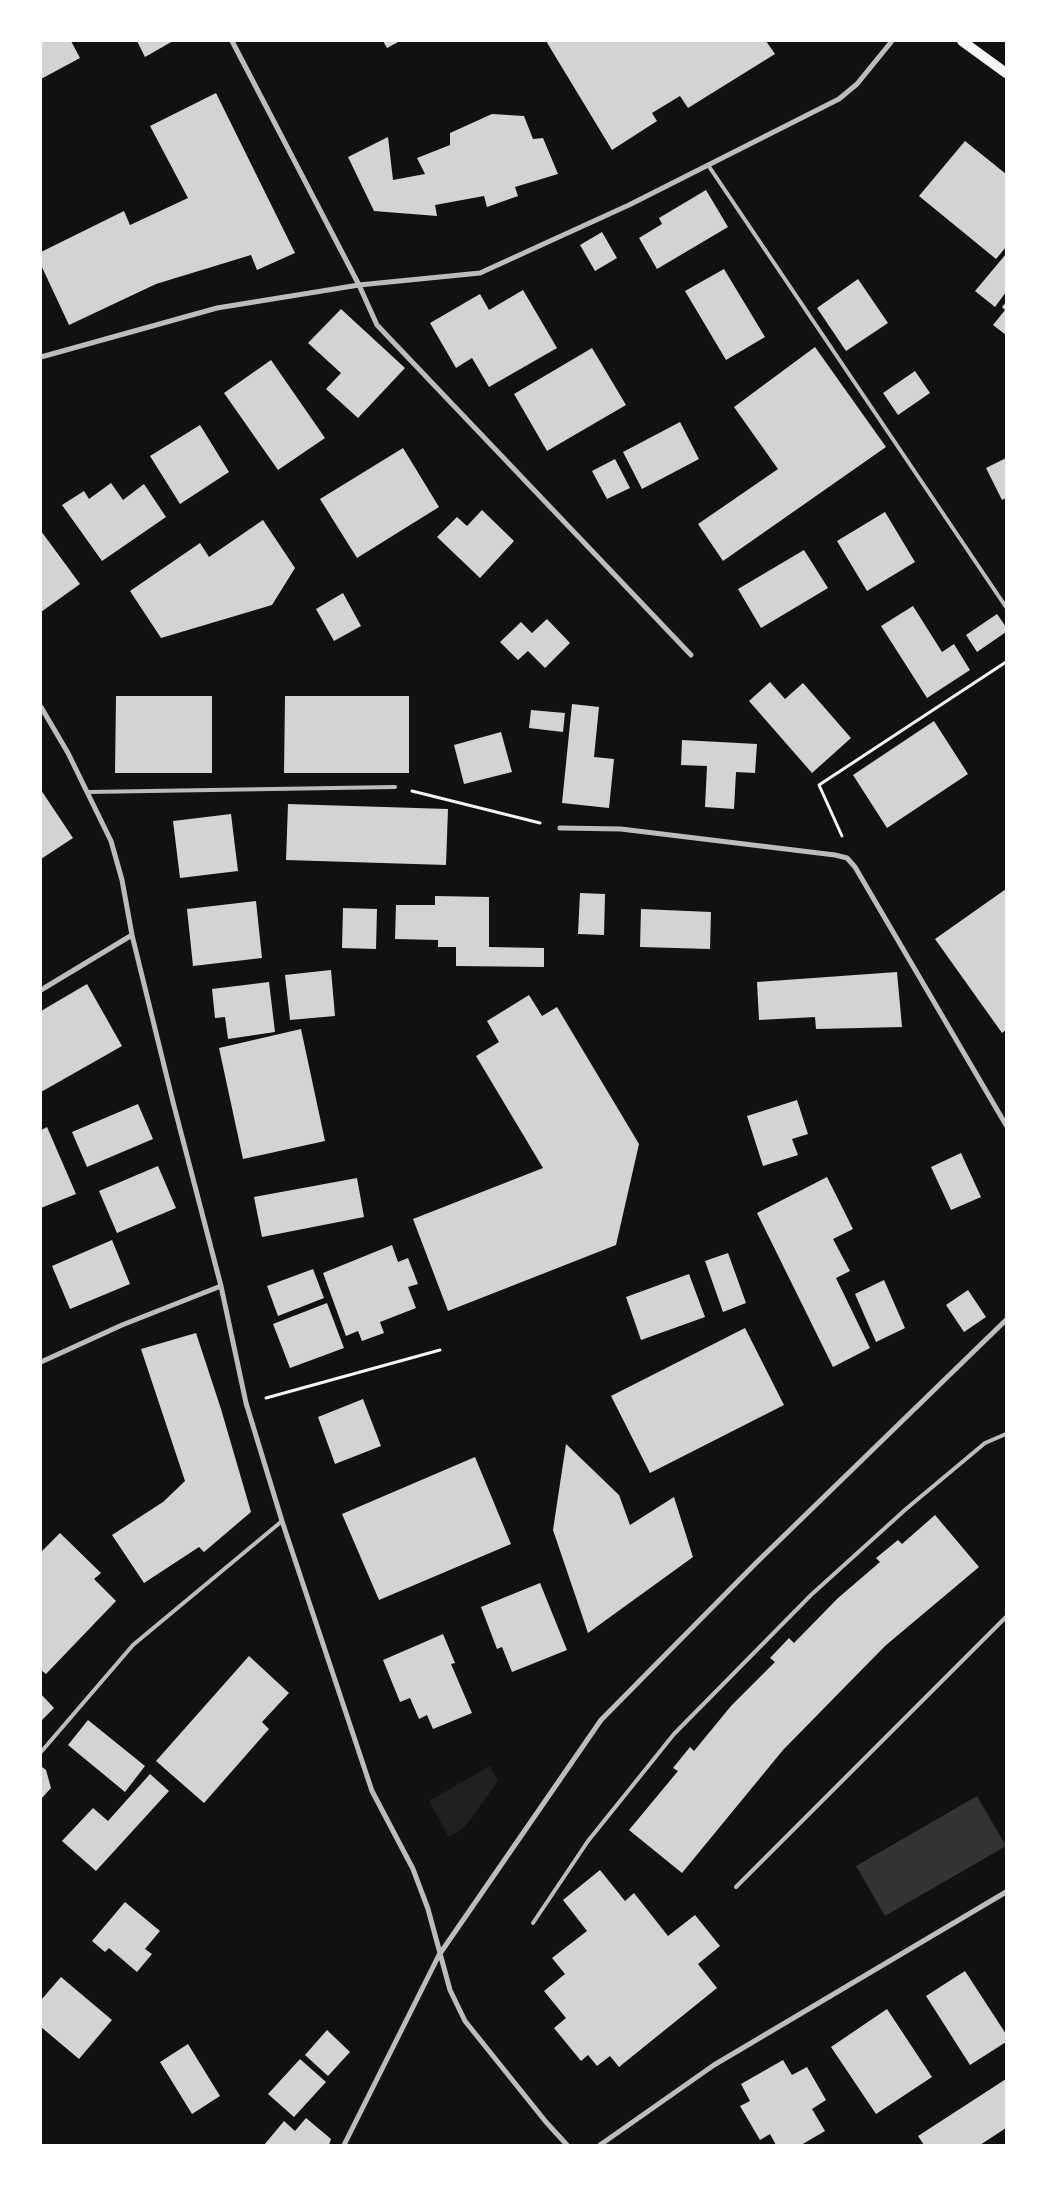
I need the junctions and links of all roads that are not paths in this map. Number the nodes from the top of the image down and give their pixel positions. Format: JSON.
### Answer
{"nodes":[{"id":1,"x":232,"y":41,"type":"edge"},
{"id":2,"x":892,"y":41,"type":"edge"},
{"id":3,"x":962,"y":41,"type":"edge"},
{"id":4,"x":1006,"y":73,"type":"edge"},
{"id":5,"x":708,"y":165,"type":"junction"},
{"id":6,"x":359,"y":285,"type":"junction"},
{"id":7,"x":41,"y":357,"type":"edge"},
{"id":8,"x":1006,"y":607,"type":"edge"},
{"id":9,"x":691,"y":655,"type":"dead end"},
{"id":10,"x":41,"y":707,"type":"edge"},
{"id":11,"x":395,"y":787,"type":"road end"},
{"id":12,"x":88,"y":792,"type":"junction"},
{"id":13,"x":560,"y":828,"type":"road end"},
{"id":14,"x":132,"y":934,"type":"junction"},
{"id":15,"x":41,"y":990,"type":"edge"},
{"id":16,"x":1006,"y":1125,"type":"edge"},
{"id":17,"x":221,"y":1286,"type":"junction"},
{"id":18,"x":1006,"y":1320,"type":"edge"},
{"id":19,"x":41,"y":1362,"type":"edge"},
{"id":20,"x":1006,"y":1434,"type":"edge"},
{"id":21,"x":282,"y":1521,"type":"junction"},
{"id":22,"x":1006,"y":1617,"type":"edge"},
{"id":23,"x":41,"y":1752,"type":"edge"},
{"id":24,"x":736,"y":1887,"type":"dead end"},
{"id":25,"x":1006,"y":1892,"type":"edge"},
{"id":26,"x":533,"y":1923,"type":"dead end"},
{"id":27,"x":439,"y":1955,"type":"junction"},
{"id":28,"x":344,"y":2145,"type":"edge"},
{"id":29,"x":567,"y":2145,"type":"edge"},
{"id":30,"x":600,"y":2145,"type":"edge"}],
"edges":[{"from":1,"to":6,"type":"street"},
{"from":2,"to":5,"type":"street"},
{"from":3,"to":4,"type":"main road"},
{"from":5,"to":6,"type":"street"},
{"from":5,"to":8,"type":"lane"},
{"from":6,"to":7,"type":"street"},
{"from":6,"to":9,"type":"street"},
{"from":10,"to":12,"type":"street"},
{"from":11,"to":12,"type":"lane"},
{"from":12,"to":14,"type":"street"},
{"from":13,"to":16,"type":"street"},
{"from":14,"to":15,"type":"street"},
{"from":14,"to":17,"type":"street"},
{"from":17,"to":19,"type":"street"},
{"from":17,"to":21,"type":"street"},
{"from":18,"to":27,"type":"street"},
{"from":20,"to":26,"type":"lane"},
{"from":21,"to":23,"type":"lane"},
{"from":21,"to":27,"type":"street"},
{"from":22,"to":24,"type":"lane"},
{"from":25,"to":30,"type":"street"},
{"from":27,"to":28,"type":"street"},
{"from":27,"to":29,"type":"street"}]}
